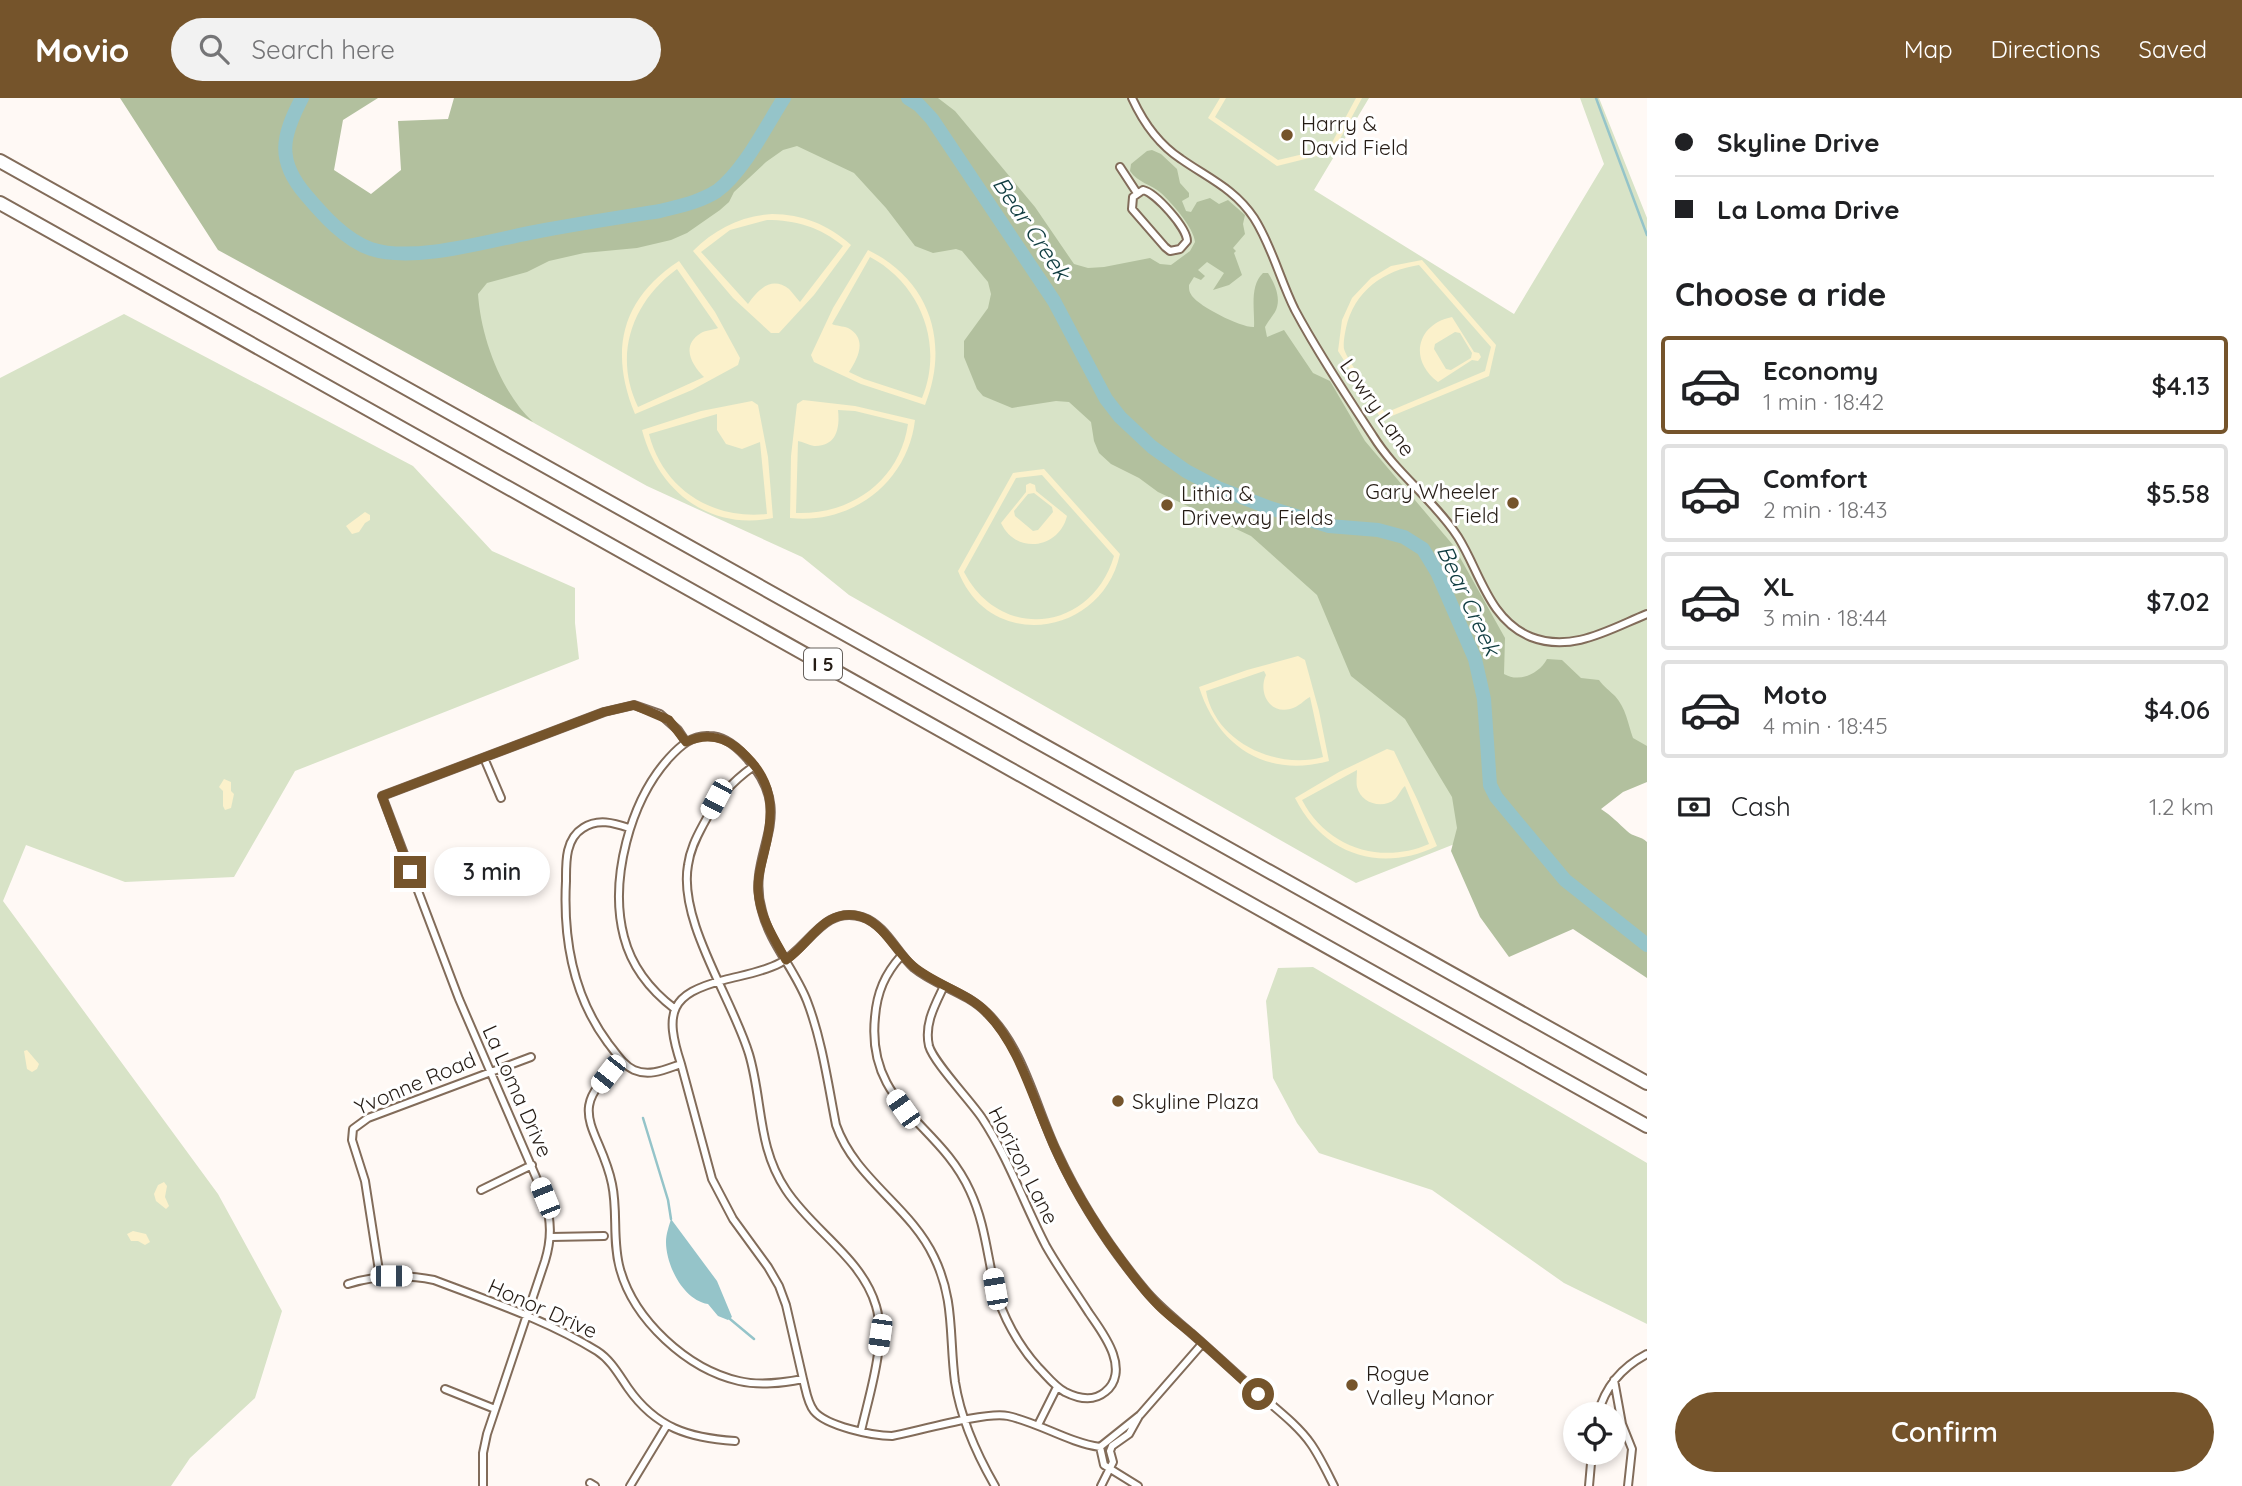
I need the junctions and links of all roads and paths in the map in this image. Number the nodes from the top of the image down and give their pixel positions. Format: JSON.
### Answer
{"nodes":[{"id":1,"x":1132,"y":98,"type":"edge"},
{"id":2,"x":0,"y":160,"type":"edge"},
{"id":3,"x":1119,"y":167,"type":"dead end"},
{"id":4,"x":1137,"y":193,"type":"junction"},
{"id":5,"x":0,"y":203,"type":"edge"},
{"id":6,"x":1647,"y":614,"type":"edge"},
{"id":7,"x":686,"y":742,"type":"junction"},
{"id":8,"x":484,"y":758,"type":"junction"},
{"id":9,"x":754,"y":766,"type":"junction"},
{"id":10,"x":501,"y":798,"type":"dead end"},
{"id":11,"x":629,"y":828,"type":"junction"},
{"id":12,"x":901,"y":956,"type":"junction"},
{"id":13,"x":786,"y":960,"type":"junction"},
{"id":14,"x":719,"y":981,"type":"junction"},
{"id":15,"x":944,"y":986,"type":"junction"},
{"id":16,"x":675,"y":1009,"type":"junction"},
{"id":17,"x":531,"y":1057,"type":"dead end"},
{"id":18,"x":623,"y":1063,"type":"junction"},
{"id":19,"x":681,"y":1064,"type":"junction"},
{"id":20,"x":490,"y":1071,"type":"junction"},
{"id":21,"x":1647,"y":1083,"type":"edge"},
{"id":22,"x":1647,"y":1126,"type":"edge"},
{"id":23,"x":532,"y":1165,"type":"junction"},
{"id":24,"x":481,"y":1190,"type":"dead end"},
{"id":25,"x":604,"y":1236,"type":"dead end"},
{"id":26,"x":551,"y":1237,"type":"junction"},
{"id":27,"x":380,"y":1277,"type":"junction"},
{"id":28,"x":348,"y":1284,"type":"dead end"},
{"id":29,"x":528,"y":1317,"type":"junction"},
{"id":30,"x":1202,"y":1344,"type":"junction"},
{"id":31,"x":1647,"y":1354,"type":"edge"},
{"id":32,"x":803,"y":1379,"type":"junction"},
{"id":33,"x":1614,"y":1380,"type":"junction"},
{"id":34,"x":1057,"y":1387,"type":"junction"},
{"id":35,"x":444,"y":1389,"type":"dead end"},
{"id":36,"x":1602,"y":1402,"type":"edge"},
{"id":37,"x":495,"y":1409,"type":"junction"},
{"id":38,"x":1140,"y":1415,"type":"junction"},
{"id":39,"x":964,"y":1421,"type":"junction"},
{"id":40,"x":667,"y":1425,"type":"junction"},
{"id":41,"x":1038,"y":1425,"type":"junction"},
{"id":42,"x":861,"y":1431,"type":"junction"},
{"id":43,"x":735,"y":1441,"type":"dead end"},
{"id":44,"x":1100,"y":1447,"type":"junction"},
{"id":45,"x":1591,"y":1465,"type":"edge"},
{"id":46,"x":1110,"y":1468,"type":"junction"},
{"id":47,"x":483,"y":1486,"type":"edge"},
{"id":48,"x":631,"y":1486,"type":"edge"},
{"id":49,"x":995,"y":1486,"type":"edge"},
{"id":50,"x":1101,"y":1486,"type":"edge"},
{"id":51,"x":1138,"y":1486,"type":"edge"},
{"id":52,"x":1334,"y":1486,"type":"edge"},
{"id":53,"x":1589,"y":1486,"type":"edge"},
{"id":54,"x":1628,"y":1486,"type":"edge"}],
"edges":[{"from":1,"to":6,"type":"street","name":"Lowry Lane"},
{"from":2,"to":21,"type":"highway","number":"I 5"},
{"from":3,"to":4,"type":"street"},
{"from":4,"to":4,"type":"street"},
{"from":5,"to":22,"type":"highway","number":"I 5"},
{"from":7,"to":8,"type":"street"},
{"from":7,"to":9,"type":"street"},
{"from":7,"to":11,"type":"street"},
{"from":8,"to":10,"type":"street"},
{"from":8,"to":20,"type":"street","name":"La Loma Drive"},
{"from":9,"to":13,"type":"street"},
{"from":9,"to":14,"type":"street"},
{"from":11,"to":16,"type":"street"},
{"from":11,"to":18,"type":"street"},
{"from":12,"to":13,"type":"street"},
{"from":12,"to":15,"type":"street"},
{"from":12,"to":34,"type":"street"},
{"from":13,"to":14,"type":"street"},
{"from":13,"to":39,"type":"street"},
{"from":14,"to":16,"type":"street"},
{"from":14,"to":42,"type":"street"},
{"from":15,"to":30,"type":"street"},
{"from":15,"to":34,"type":"street","name":"Horizon Lane"},
{"from":16,"to":19,"type":"street"},
{"from":17,"to":20,"type":"street","name":"Yvonne Road"},
{"from":18,"to":19,"type":"street"},
{"from":18,"to":32,"type":"street"},
{"from":19,"to":32,"type":"street"},
{"from":20,"to":23,"type":"street","name":"La Loma Drive"},
{"from":20,"to":27,"type":"street","name":"Yvonne Road"},
{"from":23,"to":24,"type":"street"},
{"from":23,"to":26,"type":"street","name":"La Loma Drive"},
{"from":25,"to":26,"type":"street"},
{"from":26,"to":29,"type":"street","name":"La Loma Drive"},
{"from":27,"to":28,"type":"street","name":"Honor Drive"},
{"from":27,"to":29,"type":"street","name":"Honor Drive"},
{"from":29,"to":37,"type":"street","name":"La Loma Drive"},
{"from":29,"to":40,"type":"street","name":"Honor Drive"},
{"from":30,"to":38,"type":"street"},
{"from":30,"to":52,"type":"street"},
{"from":31,"to":33,"type":"street"},
{"from":32,"to":42,"type":"street"},
{"from":33,"to":36,"type":"street"},
{"from":33,"to":54,"type":"street"},
{"from":34,"to":41,"type":"street"},
{"from":35,"to":37,"type":"street"},
{"from":37,"to":47,"type":"street","name":"La Loma Drive"},
{"from":38,"to":44,"type":"street"},
{"from":38,"to":46,"type":"street"},
{"from":39,"to":41,"type":"street"},
{"from":39,"to":42,"type":"street"},
{"from":39,"to":49,"type":"street"},
{"from":40,"to":43,"type":"street","name":"Honor Drive"},
{"from":40,"to":48,"type":"street"},
{"from":41,"to":44,"type":"street"},
{"from":44,"to":46,"type":"street"},
{"from":45,"to":53,"type":"street"},
{"from":46,"to":50,"type":"street"},
{"from":46,"to":51,"type":"street"}]}
